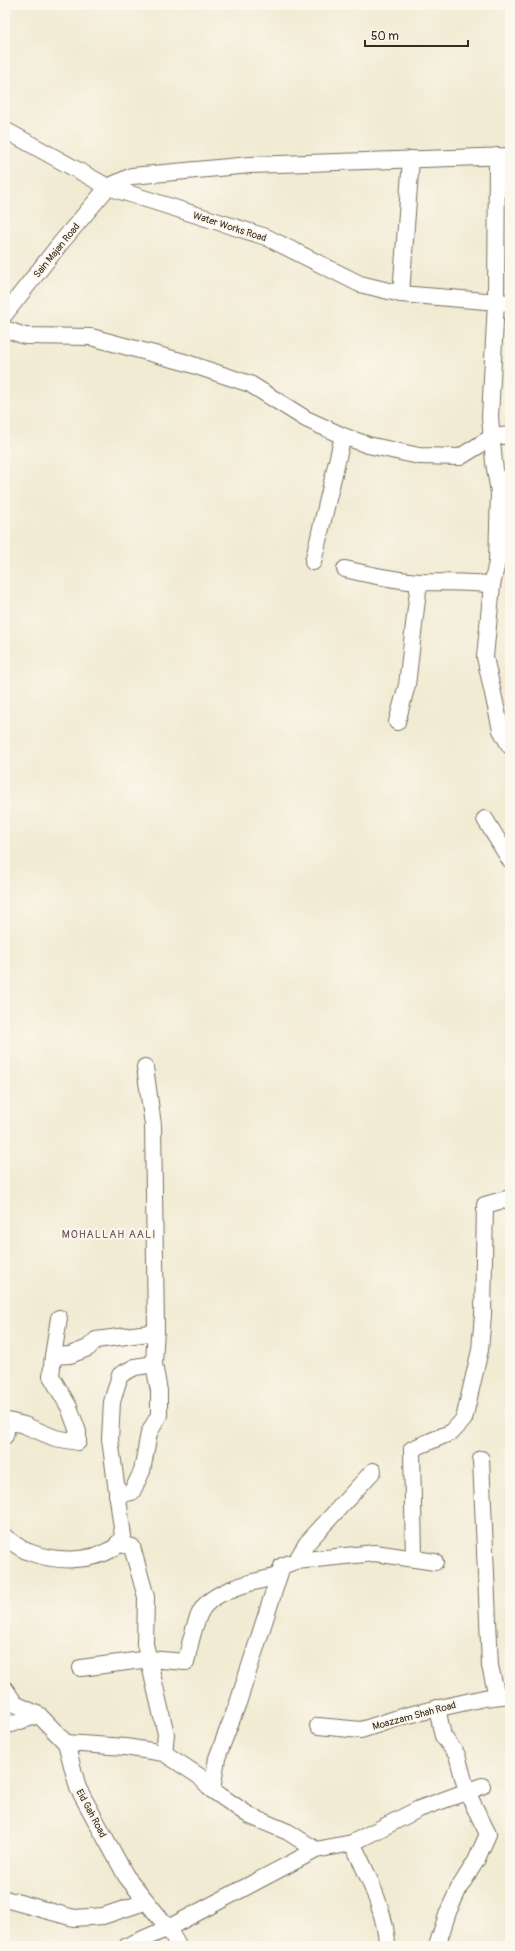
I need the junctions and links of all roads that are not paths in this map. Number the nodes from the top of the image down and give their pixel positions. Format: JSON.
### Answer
{"nodes":[{"id":1,"x":5,"y":130,"type":"edge"},
{"id":2,"x":503,"y":156,"type":"edge"},
{"id":3,"x":411,"y":159,"type":"junction"},
{"id":4,"x":108,"y":187,"type":"junction"},
{"id":5,"x":401,"y":294,"type":"junction"},
{"id":6,"x":503,"y":303,"type":"edge"},
{"id":7,"x":7,"y":309,"type":"edge"},
{"id":8,"x":5,"y":329,"type":"edge"},
{"id":9,"x":510,"y":435,"type":"edge"},
{"id":10,"x":343,"y":436,"type":"junction"},
{"id":11,"x":492,"y":437,"type":"junction"},
{"id":12,"x":313,"y":562,"type":"dead end"},
{"id":13,"x":345,"y":569,"type":"dead end"},
{"id":14,"x":419,"y":582,"type":"junction"},
{"id":15,"x":492,"y":585,"type":"junction"},
{"id":16,"x":397,"y":722,"type":"dead end"},
{"id":17,"x":510,"y":746,"type":"edge"},
{"id":18,"x":485,"y":819,"type":"dead end"},
{"id":19,"x":506,"y":841,"type":"edge"},
{"id":20,"x":510,"y":860,"type":"edge"},
{"id":21,"x":145,"y":1067,"type":"dead end"},
{"id":22,"x":510,"y":1198,"type":"edge"},
{"id":23,"x":59,"y":1318,"type":"dead end"},
{"id":24,"x":156,"y":1332,"type":"junction"},
{"id":25,"x":53,"y":1356,"type":"junction"},
{"id":26,"x":154,"y":1364,"type":"junction"},
{"id":27,"x":5,"y":1436,"type":"edge"},
{"id":28,"x":481,"y":1459,"type":"dead end"},
{"id":29,"x":373,"y":1471,"type":"dead end"},
{"id":30,"x":117,"y":1495,"type":"junction"},
{"id":31,"x":5,"y":1537,"type":"edge"},
{"id":32,"x":118,"y":1543,"type":"junction"},
{"id":33,"x":414,"y":1559,"type":"junction"},
{"id":34,"x":296,"y":1561,"type":"junction"},
{"id":35,"x":434,"y":1562,"type":"dead end"},
{"id":36,"x":278,"y":1576,"type":"junction"},
{"id":37,"x":149,"y":1659,"type":"junction"},
{"id":38,"x":80,"y":1668,"type":"dead end"},
{"id":39,"x":5,"y":1689,"type":"edge"},
{"id":40,"x":503,"y":1696,"type":"edge"},
{"id":41,"x":437,"y":1708,"type":"junction"},
{"id":42,"x":39,"y":1715,"type":"junction"},
{"id":43,"x":5,"y":1726,"type":"edge"},
{"id":44,"x":318,"y":1726,"type":"dead end"},
{"id":45,"x":66,"y":1743,"type":"junction"},
{"id":46,"x":164,"y":1753,"type":"junction"},
{"id":47,"x":482,"y":1786,"type":"dead end"},
{"id":48,"x":212,"y":1790,"type":"junction"},
{"id":49,"x":467,"y":1792,"type":"junction"},
{"id":50,"x":352,"y":1843,"type":"junction"},
{"id":51,"x":316,"y":1850,"type":"junction"},
{"id":52,"x":5,"y":1899,"type":"edge"},
{"id":53,"x":145,"y":1902,"type":"junction"},
{"id":54,"x":168,"y":1928,"type":"junction"},
{"id":55,"x":127,"y":1946,"type":"edge"},
{"id":56,"x":178,"y":1946,"type":"edge"},
{"id":57,"x":386,"y":1946,"type":"edge"},
{"id":58,"x":437,"y":1946,"type":"edge"}],
"edges":[{"from":1,"to":4,"type":"street","name":"Water Works Road"},
{"from":2,"to":3,"type":"street"},
{"from":2,"to":6,"type":"street"},
{"from":3,"to":4,"type":"street"},
{"from":3,"to":5,"type":"street"},
{"from":4,"to":5,"type":"street","name":"Water Works Road"},
{"from":4,"to":7,"type":"street","name":"Sain Majan Road"},
{"from":5,"to":6,"type":"street","name":"Water Works Road"},
{"from":6,"to":11,"type":"street"},
{"from":8,"to":10,"type":"street"},
{"from":9,"to":11,"type":"street"},
{"from":10,"to":11,"type":"street"},
{"from":10,"to":12,"type":"street"},
{"from":11,"to":15,"type":"street"},
{"from":13,"to":14,"type":"street"},
{"from":14,"to":15,"type":"street"},
{"from":14,"to":16,"type":"street"},
{"from":15,"to":17,"type":"street"},
{"from":18,"to":19,"type":"street"},
{"from":19,"to":20,"type":"street"},
{"from":21,"to":24,"type":"street"},
{"from":22,"to":33,"type":"street"},
{"from":23,"to":25,"type":"street"},
{"from":24,"to":25,"type":"street"},
{"from":24,"to":26,"type":"street"},
{"from":25,"to":27,"type":"street"},
{"from":26,"to":30,"type":"street"},
{"from":26,"to":30,"type":"street"},
{"from":28,"to":40,"type":"street"},
{"from":29,"to":34,"type":"street"},
{"from":30,"to":32,"type":"street"},
{"from":31,"to":32,"type":"street"},
{"from":32,"to":37,"type":"street"},
{"from":33,"to":34,"type":"street"},
{"from":33,"to":35,"type":"street"},
{"from":34,"to":36,"type":"street"},
{"from":36,"to":37,"type":"street"},
{"from":36,"to":48,"type":"street"},
{"from":37,"to":38,"type":"street"},
{"from":37,"to":46,"type":"street"},
{"from":39,"to":42,"type":"street","name":"Eid Gah Road"},
{"from":40,"to":41,"type":"street","name":"Moazzam Shah Road"},
{"from":41,"to":44,"type":"street","name":"Moazzam Shah Road"},
{"from":41,"to":49,"type":"street"},
{"from":42,"to":43,"type":"street"},
{"from":42,"to":45,"type":"street","name":"Eid Gah Road"},
{"from":45,"to":46,"type":"street"},
{"from":45,"to":53,"type":"street","name":"Eid Gah Road"},
{"from":46,"to":48,"type":"street"},
{"from":47,"to":49,"type":"street"},
{"from":48,"to":51,"type":"street"},
{"from":49,"to":50,"type":"street"},
{"from":49,"to":58,"type":"street"},
{"from":50,"to":51,"type":"street"},
{"from":50,"to":57,"type":"street"},
{"from":51,"to":54,"type":"street"},
{"from":52,"to":53,"type":"street"},
{"from":53,"to":54,"type":"street","name":"Eid Gah Road"},
{"from":54,"to":55,"type":"street"},
{"from":54,"to":56,"type":"street","name":"Eid Gah Road"}]}
